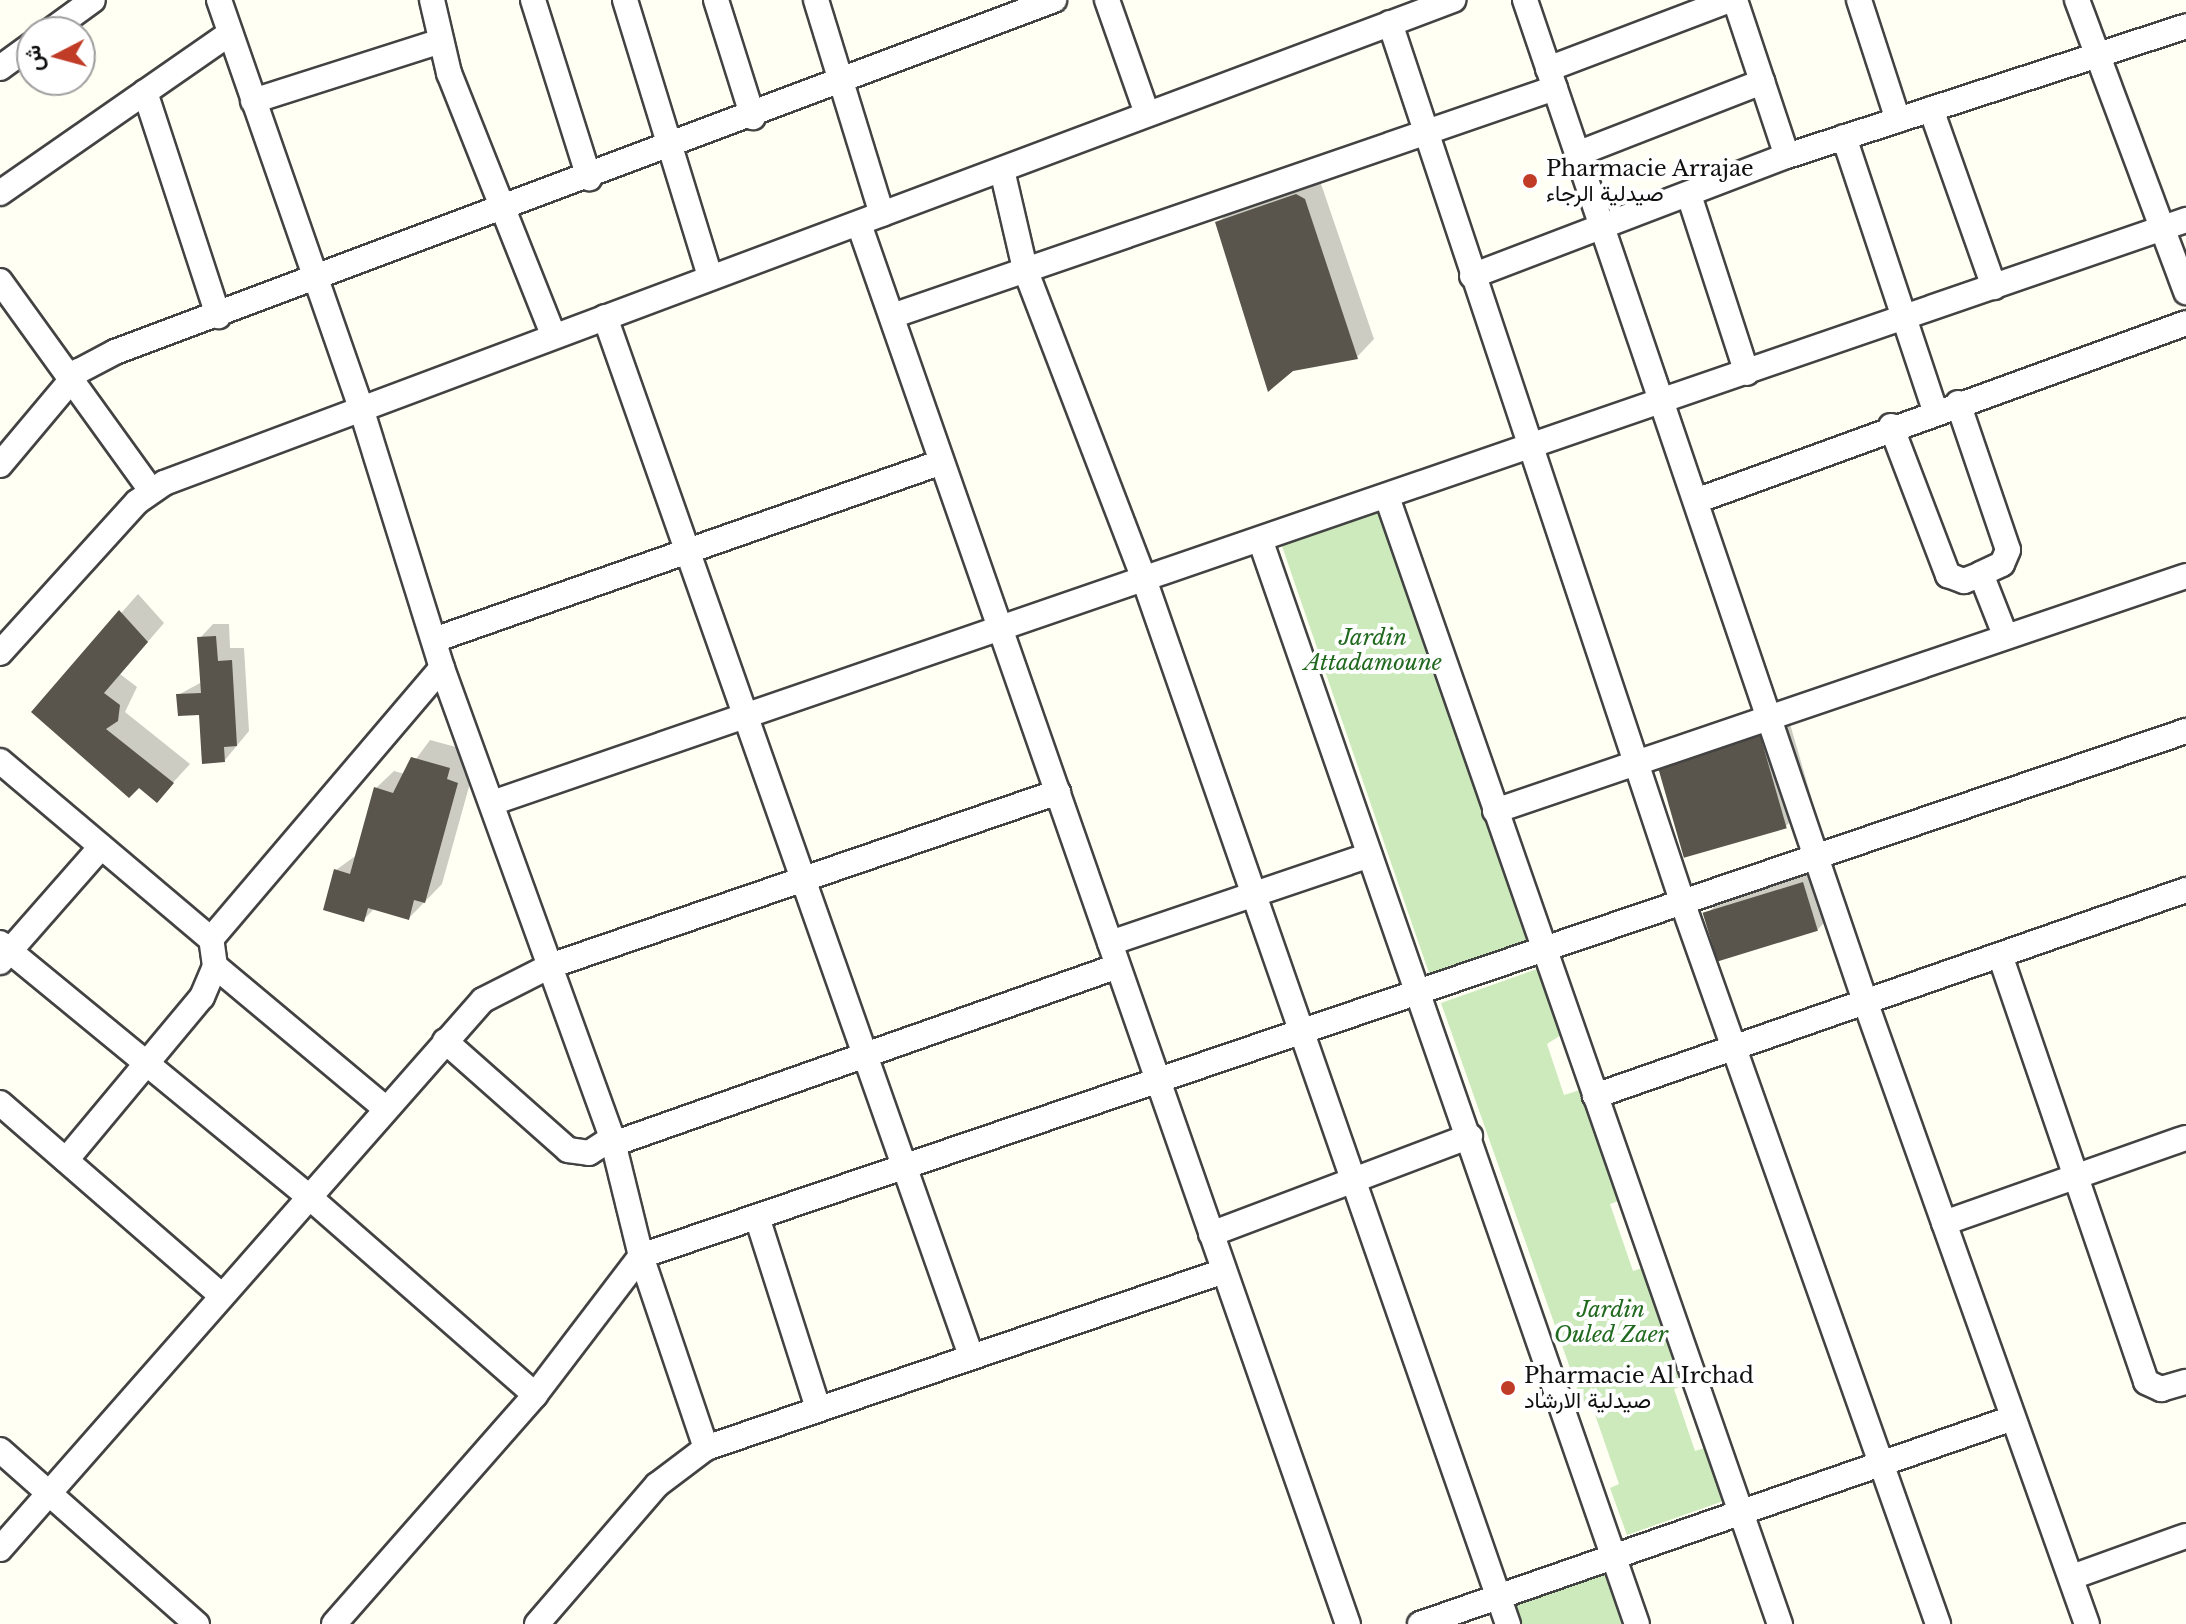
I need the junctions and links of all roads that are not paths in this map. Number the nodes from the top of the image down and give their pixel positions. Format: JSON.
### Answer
{"nodes":[{"id":1,"x":93,"y":0,"type":"edge"},
{"id":2,"x":219,"y":0,"type":"edge"},
{"id":3,"x":432,"y":0,"type":"edge"},
{"id":4,"x":533,"y":0,"type":"edge"},
{"id":5,"x":625,"y":0,"type":"edge"},
{"id":6,"x":716,"y":0,"type":"edge"},
{"id":7,"x":816,"y":0,"type":"edge"},
{"id":8,"x":1054,"y":0,"type":"edge"},
{"id":9,"x":1107,"y":0,"type":"edge"},
{"id":10,"x":1453,"y":0,"type":"edge"},
{"id":11,"x":1525,"y":0,"type":"edge"},
{"id":12,"x":1733,"y":0,"type":"edge"},
{"id":13,"x":1859,"y":0,"type":"edge"},
{"id":14,"x":2077,"y":0,"type":"edge"},
{"id":15,"x":1008,"y":9,"type":"edge"},
{"id":16,"x":71,"y":16,"type":"edge"},
{"id":17,"x":1390,"y":23,"type":"junction"},
{"id":18,"x":2186,"y":26,"type":"edge"},
{"id":19,"x":230,"y":33,"type":"junction"},
{"id":20,"x":438,"y":42,"type":"junction"},
{"id":21,"x":2096,"y":57,"type":"junction"},
{"id":22,"x":1552,"y":79,"type":"junction"},
{"id":23,"x":843,"y":80,"type":"junction"},
{"id":24,"x":1762,"y":82,"type":"junction"},
{"id":25,"x":145,"y":92,"type":"junction"},
{"id":26,"x":253,"y":101,"type":"junction"},
{"id":27,"x":1931,"y":109,"type":"junction"},
{"id":28,"x":1146,"y":111,"type":"junction"},
{"id":29,"x":753,"y":117,"type":"junction"},
{"id":30,"x":1898,"y":120,"type":"junction"},
{"id":31,"x":1427,"y":128,"type":"junction"},
{"id":32,"x":1844,"y":137,"type":"junction"},
{"id":33,"x":674,"y":146,"type":"junction"},
{"id":34,"x":1577,"y":154,"type":"junction"},
{"id":35,"x":1787,"y":156,"type":"junction"},
{"id":36,"x":1002,"y":170,"type":"junction"},
{"id":37,"x":589,"y":178,"type":"junction"},
{"id":38,"x":0,"y":193,"type":"edge"},
{"id":39,"x":1689,"y":195,"type":"junction"},
{"id":40,"x":508,"y":208,"type":"junction"},
{"id":41,"x":870,"y":219,"type":"junction"},
{"id":42,"x":2186,"y":220,"type":"edge"},
{"id":43,"x":1602,"y":229,"type":"junction"},
{"id":44,"x":2158,"y":229,"type":"junction"},
{"id":45,"x":1025,"y":269,"type":"junction"},
{"id":46,"x":1472,"y":276,"type":"junction"},
{"id":47,"x":710,"y":277,"type":"junction"},
{"id":48,"x":316,"y":280,"type":"junction"},
{"id":49,"x":0,"y":281,"type":"edge"},
{"id":50,"x":1994,"y":287,"type":"junction"},
{"id":51,"x":2186,"y":292,"type":"edge"},
{"id":52,"x":218,"y":316,"type":"junction"},
{"id":53,"x":892,"y":316,"type":"junction"},
{"id":54,"x":605,"y":317,"type":"junction"},
{"id":55,"x":1904,"y":318,"type":"junction"},
{"id":56,"x":2186,"y":323,"type":"edge"},
{"id":57,"x":553,"y":335,"type":"junction"},
{"id":58,"x":1747,"y":373,"type":"junction"},
{"id":59,"x":69,"y":382,"type":"junction"},
{"id":60,"x":1660,"y":403,"type":"junction"},
{"id":61,"x":1947,"y":407,"type":"junction"},
{"id":62,"x":361,"y":408,"type":"junction"},
{"id":63,"x":1891,"y":426,"type":"junction"},
{"id":64,"x":1530,"y":450,"type":"junction"},
{"id":65,"x":4,"y":451,"type":"edge"},
{"id":66,"x":942,"y":462,"type":"junction"},
{"id":67,"x":151,"y":490,"type":"junction"},
{"id":68,"x":1387,"y":497,"type":"junction"},
{"id":69,"x":1696,"y":501,"type":"junction"},
{"id":70,"x":1261,"y":542,"type":"junction"},
{"id":71,"x":690,"y":552,"type":"junction"},
{"id":72,"x":1981,"y":574,"type":"junction"},
{"id":73,"x":2186,"y":576,"type":"edge"},
{"id":74,"x":1144,"y":579,"type":"junction"},
{"id":75,"x":1000,"y":626,"type":"junction"},
{"id":76,"x":2005,"y":635,"type":"junction"},
{"id":77,"x":434,"y":640,"type":"junction"},
{"id":78,"x":0,"y":653,"type":"edge"},
{"id":79,"x":442,"y":668,"type":"junction"},
{"id":80,"x":744,"y":716,"type":"junction"},
{"id":81,"x":1771,"y":720,"type":"junction"},
{"id":82,"x":2186,"y":731,"type":"edge"},
{"id":83,"x":0,"y":761,"type":"edge"},
{"id":84,"x":1636,"y":765,"type":"junction"},
{"id":85,"x":1058,"y":792,"type":"junction"},
{"id":86,"x":492,"y":803,"type":"junction"},
{"id":87,"x":1495,"y":811,"type":"junction"},
{"id":88,"x":101,"y":847,"type":"junction"},
{"id":89,"x":1370,"y":855,"type":"junction"},
{"id":90,"x":1817,"y":860,"type":"junction"},
{"id":91,"x":803,"y":882,"type":"junction"},
{"id":92,"x":2186,"y":890,"type":"edge"},
{"id":93,"x":1254,"y":894,"type":"junction"},
{"id":94,"x":1684,"y":907,"type":"junction"},
{"id":95,"x":211,"y":939,"type":"junction"},
{"id":96,"x":3,"y":952,"type":"edge"},
{"id":97,"x":1544,"y":953,"type":"junction"},
{"id":98,"x":1114,"y":955,"type":"junction"},
{"id":99,"x":2000,"y":955,"type":"junction"},
{"id":100,"x":215,"y":966,"type":"junction"},
{"id":101,"x":550,"y":966,"type":"junction"},
{"id":102,"x":1419,"y":997,"type":"junction"},
{"id":103,"x":1865,"y":1001,"type":"junction"},
{"id":104,"x":1303,"y":1036,"type":"junction"},
{"id":105,"x":445,"y":1041,"type":"junction"},
{"id":106,"x":1733,"y":1047,"type":"junction"},
{"id":107,"x":865,"y":1056,"type":"junction"},
{"id":108,"x":148,"y":1062,"type":"junction"},
{"id":109,"x":1159,"y":1084,"type":"junction"},
{"id":110,"x":1595,"y":1096,"type":"junction"},
{"id":111,"x":0,"y":1103,"type":"edge"},
{"id":112,"x":386,"y":1109,"type":"junction"},
{"id":113,"x":1470,"y":1136,"type":"junction"},
{"id":114,"x":2186,"y":1138,"type":"edge"},
{"id":115,"x":613,"y":1141,"type":"junction"},
{"id":116,"x":66,"y":1160,"type":"junction"},
{"id":117,"x":905,"y":1170,"type":"junction"},
{"id":118,"x":2078,"y":1173,"type":"junction"},
{"id":119,"x":1353,"y":1179,"type":"junction"},
{"id":120,"x":308,"y":1196,"type":"junction"},
{"id":121,"x":757,"y":1217,"type":"junction"},
{"id":122,"x":1944,"y":1223,"type":"junction"},
{"id":123,"x":1211,"y":1234,"type":"junction"},
{"id":124,"x":641,"y":1256,"type":"junction"},
{"id":125,"x":1224,"y":1271,"type":"junction"},
{"id":126,"x":220,"y":1294,"type":"junction"},
{"id":127,"x":971,"y":1356,"type":"junction"},
{"id":128,"x":2186,"y":1382,"type":"edge"},
{"id":129,"x":535,"y":1395,"type":"junction"},
{"id":130,"x":818,"y":1408,"type":"junction"},
{"id":131,"x":2013,"y":1418,"type":"junction"},
{"id":132,"x":706,"y":1448,"type":"junction"},
{"id":133,"x":0,"y":1450,"type":"edge"},
{"id":134,"x":1881,"y":1462,"type":"junction"},
{"id":135,"x":49,"y":1493,"type":"junction"},
{"id":136,"x":1742,"y":1511,"type":"junction"},
{"id":137,"x":2186,"y":1536,"type":"edge"},
{"id":138,"x":0,"y":1549,"type":"edge"},
{"id":139,"x":1612,"y":1555,"type":"junction"},
{"id":140,"x":2072,"y":1577,"type":"junction"},
{"id":141,"x":1499,"y":1596,"type":"junction"},
{"id":142,"x":197,"y":1624,"type":"edge"},
{"id":143,"x":334,"y":1624,"type":"edge"},
{"id":144,"x":537,"y":1624,"type":"edge"},
{"id":145,"x":1348,"y":1624,"type":"edge"},
{"id":146,"x":1420,"y":1624,"type":"edge"},
{"id":147,"x":1508,"y":1624,"type":"edge"},
{"id":148,"x":1637,"y":1624,"type":"edge"},
{"id":149,"x":1780,"y":1624,"type":"edge"},
{"id":150,"x":1938,"y":1624,"type":"edge"},
{"id":151,"x":2087,"y":1624,"type":"edge"}],
"edges":[{"from":1,"to":16,"type":"street"},
{"from":2,"to":19,"type":"street"},
{"from":3,"to":20,"type":"street"},
{"from":4,"to":37,"type":"street"},
{"from":5,"to":33,"type":"street"},
{"from":6,"to":29,"type":"street"},
{"from":7,"to":23,"type":"street"},
{"from":8,"to":15,"type":"street"},
{"from":9,"to":28,"type":"street"},
{"from":10,"to":17,"type":"street"},
{"from":11,"to":22,"type":"street"},
{"from":12,"to":22,"type":"street"},
{"from":12,"to":24,"type":"street"},
{"from":13,"to":30,"type":"street"},
{"from":14,"to":21,"type":"street"},
{"from":15,"to":23,"type":"street"},
{"from":17,"to":28,"type":"street"},
{"from":17,"to":31,"type":"street"},
{"from":18,"to":21,"type":"street"},
{"from":19,"to":25,"type":"street"},
{"from":19,"to":26,"type":"street"},
{"from":20,"to":26,"type":"street"},
{"from":20,"to":40,"type":"street"},
{"from":21,"to":27,"type":"street"},
{"from":21,"to":44,"type":"street"},
{"from":22,"to":31,"type":"street"},
{"from":22,"to":34,"type":"street"},
{"from":23,"to":29,"type":"street"},
{"from":23,"to":41,"type":"street"},
{"from":24,"to":34,"type":"street"},
{"from":24,"to":35,"type":"street"},
{"from":25,"to":38,"type":"street"},
{"from":25,"to":52,"type":"street"},
{"from":26,"to":48,"type":"street"},
{"from":27,"to":30,"type":"street"},
{"from":27,"to":50,"type":"street"},
{"from":28,"to":36,"type":"street"},
{"from":29,"to":33,"type":"street"},
{"from":30,"to":32,"type":"street"},
{"from":31,"to":45,"type":"street"},
{"from":31,"to":46,"type":"street"},
{"from":32,"to":35,"type":"street"},
{"from":32,"to":55,"type":"street"},
{"from":33,"to":37,"type":"street"},
{"from":33,"to":47,"type":"street"},
{"from":34,"to":43,"type":"street"},
{"from":35,"to":39,"type":"street"},
{"from":36,"to":41,"type":"street"},
{"from":36,"to":45,"type":"street"},
{"from":37,"to":40,"type":"street"},
{"from":39,"to":43,"type":"street"},
{"from":39,"to":58,"type":"street"},
{"from":40,"to":48,"type":"street"},
{"from":40,"to":57,"type":"street"},
{"from":41,"to":47,"type":"street"},
{"from":41,"to":53,"type":"street"},
{"from":42,"to":44,"type":"street"},
{"from":43,"to":46,"type":"street"},
{"from":43,"to":60,"type":"street"},
{"from":44,"to":50,"type":"street"},
{"from":44,"to":51,"type":"street"},
{"from":45,"to":53,"type":"street"},
{"from":45,"to":74,"type":"street"},
{"from":46,"to":64,"type":"street"},
{"from":47,"to":54,"type":"street"},
{"from":48,"to":52,"type":"street"},
{"from":48,"to":62,"type":"street"},
{"from":49,"to":59,"type":"street"},
{"from":50,"to":55,"type":"street"},
{"from":52,"to":59,"type":"street"},
{"from":53,"to":66,"type":"street"},
{"from":54,"to":57,"type":"street"},
{"from":54,"to":71,"type":"street"},
{"from":55,"to":58,"type":"street"},
{"from":55,"to":61,"type":"street"},
{"from":56,"to":61,"type":"street"},
{"from":57,"to":62,"type":"street"},
{"from":58,"to":60,"type":"street"},
{"from":59,"to":65,"type":"street"},
{"from":59,"to":67,"type":"street"},
{"from":60,"to":64,"type":"street"},
{"from":60,"to":69,"type":"street"},
{"from":61,"to":63,"type":"street"},
{"from":61,"to":72,"type":"street"},
{"from":62,"to":67,"type":"street"},
{"from":62,"to":77,"type":"street"},
{"from":63,"to":69,"type":"street"},
{"from":63,"to":72,"type":"street"},
{"from":64,"to":68,"type":"street"},
{"from":64,"to":84,"type":"street"},
{"from":66,"to":71,"type":"street"},
{"from":66,"to":75,"type":"street"},
{"from":67,"to":78,"type":"street"},
{"from":68,"to":70,"type":"street"},
{"from":68,"to":87,"type":"street"},
{"from":69,"to":81,"type":"street"},
{"from":70,"to":74,"type":"street"},
{"from":70,"to":89,"type":"street"},
{"from":71,"to":77,"type":"street"},
{"from":71,"to":80,"type":"street"},
{"from":72,"to":76,"type":"street"},
{"from":73,"to":76,"type":"street"},
{"from":74,"to":75,"type":"street"},
{"from":74,"to":93,"type":"street"},
{"from":75,"to":80,"type":"street"},
{"from":75,"to":85,"type":"street"},
{"from":76,"to":81,"type":"street"},
{"from":77,"to":79,"type":"street"},
{"from":79,"to":86,"type":"street"},
{"from":79,"to":95,"type":"street"},
{"from":80,"to":86,"type":"street"},
{"from":80,"to":91,"type":"street"},
{"from":81,"to":84,"type":"street"},
{"from":81,"to":90,"type":"street"},
{"from":82,"to":90,"type":"street"},
{"from":83,"to":88,"type":"street"},
{"from":84,"to":87,"type":"street"},
{"from":84,"to":94,"type":"street"},
{"from":85,"to":91,"type":"street"},
{"from":85,"to":98,"type":"street"},
{"from":86,"to":101,"type":"street"},
{"from":87,"to":97,"type":"street"},
{"from":88,"to":95,"type":"street"},
{"from":88,"to":96,"type":"street"},
{"from":89,"to":93,"type":"street"},
{"from":89,"to":102,"type":"street"},
{"from":90,"to":94,"type":"street"},
{"from":90,"to":103,"type":"street"},
{"from":91,"to":101,"type":"street"},
{"from":91,"to":107,"type":"street"},
{"from":92,"to":99,"type":"street"},
{"from":93,"to":98,"type":"street"},
{"from":93,"to":104,"type":"street"},
{"from":94,"to":97,"type":"street"},
{"from":94,"to":106,"type":"street"},
{"from":95,"to":100,"type":"street"},
{"from":96,"to":108,"type":"street"},
{"from":97,"to":102,"type":"street"},
{"from":97,"to":110,"type":"street"},
{"from":98,"to":107,"type":"street"},
{"from":98,"to":109,"type":"street"},
{"from":99,"to":103,"type":"street"},
{"from":99,"to":118,"type":"street"},
{"from":100,"to":108,"type":"street"},
{"from":100,"to":112,"type":"street"},
{"from":101,"to":105,"type":"street"},
{"from":101,"to":115,"type":"street"},
{"from":102,"to":104,"type":"street"},
{"from":102,"to":113,"type":"street"},
{"from":103,"to":106,"type":"street"},
{"from":103,"to":122,"type":"street"},
{"from":104,"to":109,"type":"street"},
{"from":104,"to":119,"type":"street"},
{"from":105,"to":112,"type":"street"},
{"from":105,"to":115,"type":"street"},
{"from":106,"to":110,"type":"street"},
{"from":106,"to":134,"type":"street"},
{"from":107,"to":115,"type":"street"},
{"from":107,"to":117,"type":"street"},
{"from":108,"to":116,"type":"street"},
{"from":108,"to":120,"type":"street"},
{"from":109,"to":117,"type":"street"},
{"from":109,"to":123,"type":"street"},
{"from":110,"to":136,"type":"street"},
{"from":111,"to":116,"type":"street"},
{"from":112,"to":120,"type":"street"},
{"from":113,"to":119,"type":"street"},
{"from":113,"to":139,"type":"street"},
{"from":114,"to":118,"type":"street"},
{"from":115,"to":124,"type":"street"},
{"from":116,"to":126,"type":"street"},
{"from":117,"to":121,"type":"street"},
{"from":117,"to":127,"type":"street"},
{"from":118,"to":122,"type":"street"},
{"from":118,"to":128,"type":"street"},
{"from":119,"to":123,"type":"street"},
{"from":119,"to":141,"type":"street"},
{"from":120,"to":126,"type":"street"},
{"from":120,"to":129,"type":"street"},
{"from":121,"to":124,"type":"street"},
{"from":121,"to":130,"type":"street"},
{"from":122,"to":131,"type":"street"},
{"from":123,"to":125,"type":"street"},
{"from":124,"to":129,"type":"street"},
{"from":124,"to":132,"type":"street"},
{"from":125,"to":127,"type":"street"},
{"from":125,"to":145,"type":"street"},
{"from":126,"to":135,"type":"street"},
{"from":127,"to":130,"type":"street"},
{"from":129,"to":143,"type":"street"},
{"from":130,"to":132,"type":"street"},
{"from":131,"to":134,"type":"street"},
{"from":131,"to":140,"type":"street"},
{"from":132,"to":144,"type":"street"},
{"from":133,"to":135,"type":"street"},
{"from":134,"to":136,"type":"street"},
{"from":134,"to":150,"type":"street"},
{"from":135,"to":138,"type":"street"},
{"from":135,"to":142,"type":"street"},
{"from":136,"to":139,"type":"street"},
{"from":136,"to":149,"type":"street"},
{"from":137,"to":140,"type":"street"},
{"from":139,"to":141,"type":"street"},
{"from":139,"to":148,"type":"street"},
{"from":140,"to":151,"type":"street"},
{"from":141,"to":146,"type":"street"},
{"from":141,"to":147,"type":"street"}]}
